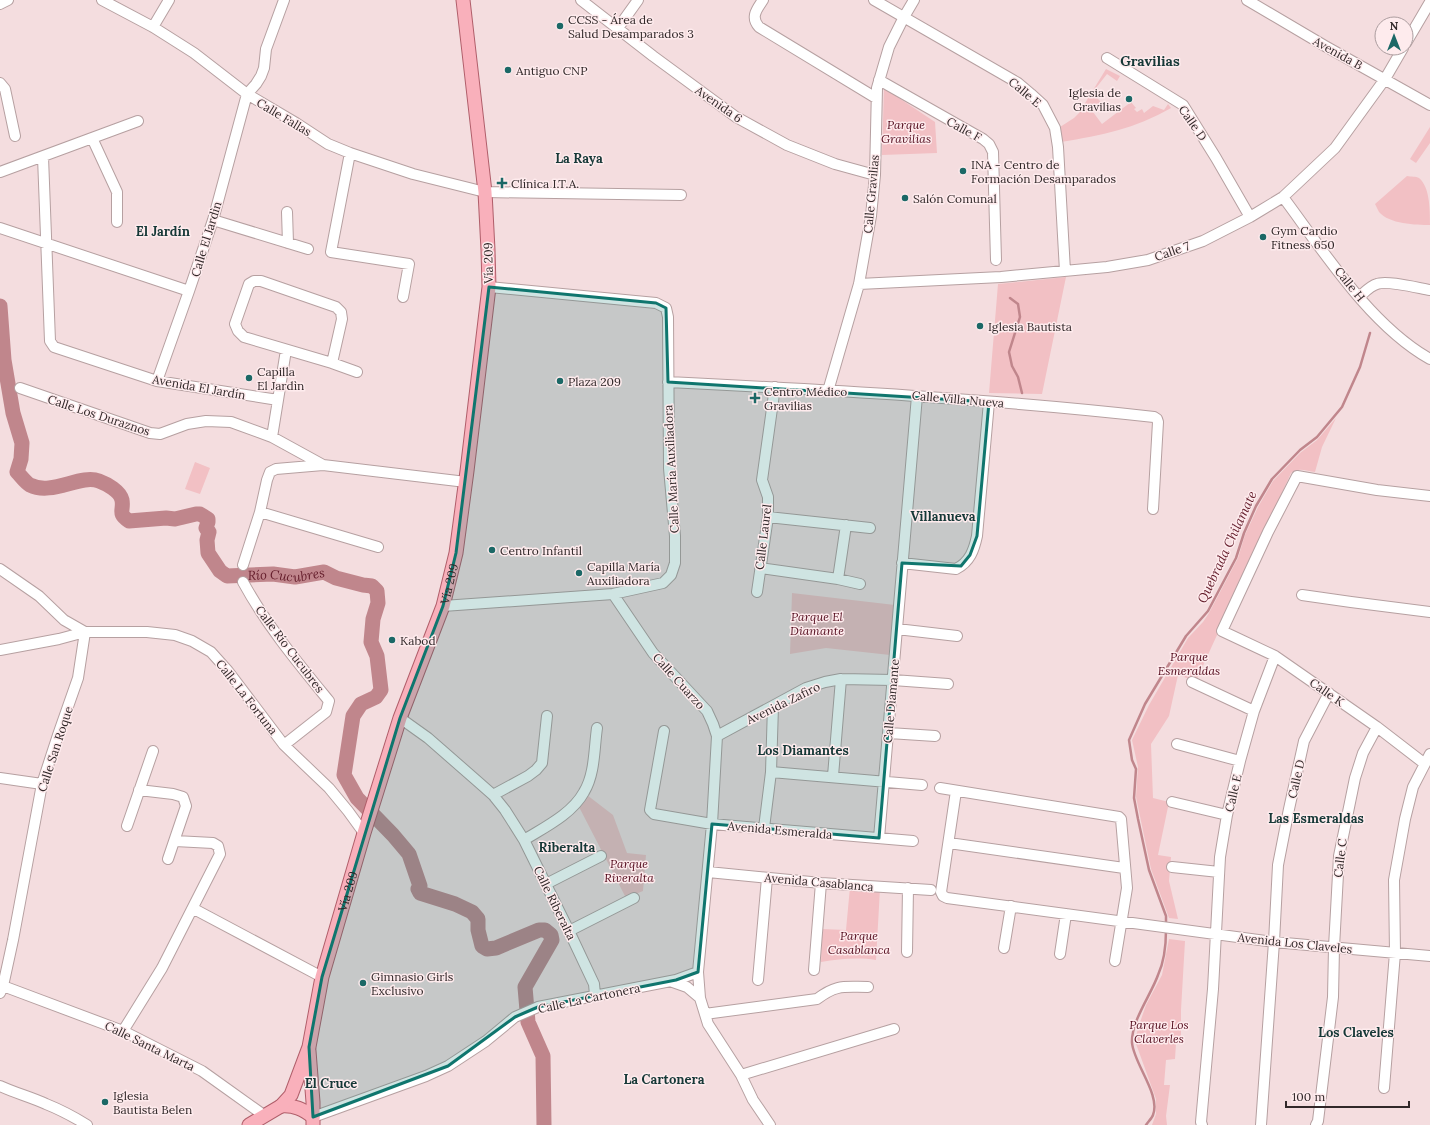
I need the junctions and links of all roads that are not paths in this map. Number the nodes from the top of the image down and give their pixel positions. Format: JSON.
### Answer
{"nodes":[{"id":1,"x":8,"y":0,"type":"edge"},
{"id":2,"x":102,"y":0,"type":"edge"},
{"id":3,"x":169,"y":0,"type":"edge"},
{"id":4,"x":284,"y":0,"type":"edge"},
{"id":5,"x":463,"y":0,"type":"edge"},
{"id":6,"x":581,"y":0,"type":"edge"},
{"id":7,"x":638,"y":0,"type":"edge"},
{"id":8,"x":763,"y":0,"type":"edge"},
{"id":9,"x":874,"y":0,"type":"edge"},
{"id":10,"x":914,"y":0,"type":"edge"},
{"id":11,"x":1247,"y":0,"type":"edge"},
{"id":12,"x":1430,"y":2,"type":"edge"},
{"id":13,"x":0,"y":4,"type":"edge"},
{"id":14,"x":904,"y":17,"type":"junction"},
{"id":15,"x":153,"y":27,"type":"junction"},
{"id":16,"x":618,"y":28,"type":"junction"},
{"id":17,"x":1414,"y":29,"type":"edge"},
{"id":18,"x":1398,"y":56,"type":"edge"},
{"id":19,"x":1106,"y":58,"type":"dead end"},
{"id":20,"x":1385,"y":79,"type":"junction"},
{"id":21,"x":879,"y":80,"type":"junction"},
{"id":22,"x":0,"y":83,"type":"edge"},
{"id":23,"x":247,"y":94,"type":"junction"},
{"id":24,"x":876,"y":98,"type":"junction"},
{"id":25,"x":1430,"y":105,"type":"edge"},
{"id":26,"x":138,"y":121,"type":"dead end"},
{"id":27,"x":15,"y":136,"type":"dead end"},
{"id":28,"x":92,"y":138,"type":"junction"},
{"id":29,"x":350,"y":153,"type":"junction"},
{"id":30,"x":43,"y":157,"type":"junction"},
{"id":31,"x":0,"y":172,"type":"edge"},
{"id":32,"x":875,"y":175,"type":"junction"},
{"id":33,"x":485,"y":192,"type":"junction"},
{"id":34,"x":681,"y":195,"type":"dead end"},
{"id":35,"x":1283,"y":197,"type":"junction"},
{"id":36,"x":287,"y":212,"type":"dead end"},
{"id":37,"x":1250,"y":217,"type":"junction"},
{"id":38,"x":213,"y":220,"type":"junction"},
{"id":39,"x":117,"y":222,"type":"dead end"},
{"id":40,"x":0,"y":228,"type":"edge"},
{"id":41,"x":46,"y":242,"type":"junction"},
{"id":42,"x":288,"y":243,"type":"junction"},
{"id":43,"x":308,"y":249,"type":"dead end"},
{"id":44,"x":996,"y":260,"type":"dead end"},
{"id":45,"x":1065,"y":272,"type":"junction"},
{"id":46,"x":859,"y":284,"type":"junction"},
{"id":47,"x":489,"y":287,"type":"junction"},
{"id":48,"x":1430,"y":290,"type":"edge"},
{"id":49,"x":189,"y":291,"type":"junction"},
{"id":50,"x":403,"y":297,"type":"dead end"},
{"id":51,"x":1359,"y":297,"type":"junction"},
{"id":52,"x":286,"y":350,"type":"junction"},
{"id":53,"x":1430,"y":359,"type":"edge"},
{"id":54,"x":332,"y":363,"type":"junction"},
{"id":55,"x":357,"y":372,"type":"dead end"},
{"id":56,"x":157,"y":381,"type":"junction"},
{"id":57,"x":668,"y":382,"type":"junction"},
{"id":58,"x":775,"y":387,"type":"junction"},
{"id":59,"x":20,"y":388,"type":"dead end"},
{"id":60,"x":828,"y":391,"type":"junction"},
{"id":61,"x":917,"y":396,"type":"junction"},
{"id":62,"x":278,"y":400,"type":"junction"},
{"id":63,"x":989,"y":402,"type":"junction"},
{"id":64,"x":272,"y":437,"type":"junction"},
{"id":65,"x":323,"y":465,"type":"junction"},
{"id":66,"x":466,"y":482,"type":"junction"},
{"id":67,"x":1430,"y":496,"type":"edge"},
{"id":68,"x":1153,"y":509,"type":"dead end"},
{"id":69,"x":260,"y":512,"type":"junction"},
{"id":70,"x":768,"y":517,"type":"junction"},
{"id":71,"x":846,"y":525,"type":"junction"},
{"id":72,"x":870,"y":528,"type":"dead end"},
{"id":73,"x":378,"y":547,"type":"dead end"},
{"id":74,"x":902,"y":563,"type":"junction"},
{"id":75,"x":243,"y":564,"type":"dead end"},
{"id":76,"x":760,"y":568,"type":"junction"},
{"id":77,"x":0,"y":569,"type":"edge"},
{"id":78,"x":838,"y":579,"type":"junction"},
{"id":79,"x":243,"y":582,"type":"dead end"},
{"id":80,"x":860,"y":584,"type":"dead end"},
{"id":81,"x":757,"y":592,"type":"dead end"},
{"id":82,"x":613,"y":594,"type":"junction"},
{"id":83,"x":1302,"y":595,"type":"dead end"},
{"id":84,"x":443,"y":606,"type":"junction"},
{"id":85,"x":1430,"y":612,"type":"edge"},
{"id":86,"x":897,"y":629,"type":"junction"},
{"id":87,"x":85,"y":632,"type":"junction"},
{"id":88,"x":957,"y":636,"type":"dead end"},
{"id":89,"x":0,"y":650,"type":"edge"},
{"id":90,"x":1275,"y":656,"type":"junction"},
{"id":91,"x":841,"y":679,"type":"junction"},
{"id":92,"x":893,"y":680,"type":"junction"},
{"id":93,"x":1192,"y":682,"type":"dead end"},
{"id":94,"x":948,"y":684,"type":"dead end"},
{"id":95,"x":1329,"y":694,"type":"junction"},
{"id":96,"x":773,"y":706,"type":"junction"},
{"id":97,"x":1254,"y":711,"type":"junction"},
{"id":98,"x":547,"y":716,"type":"dead end"},
{"id":99,"x":400,"y":718,"type":"junction"},
{"id":100,"x":1377,"y":727,"type":"junction"},
{"id":101,"x":597,"y":728,"type":"dead end"},
{"id":102,"x":664,"y":731,"type":"dead end"},
{"id":103,"x":889,"y":732,"type":"junction"},
{"id":104,"x":717,"y":736,"type":"junction"},
{"id":105,"x":935,"y":736,"type":"dead end"},
{"id":106,"x":1177,"y":744,"type":"dead end"},
{"id":107,"x":284,"y":745,"type":"junction"},
{"id":108,"x":153,"y":751,"type":"dead end"},
{"id":109,"x":1430,"y":754,"type":"edge"},
{"id":110,"x":1240,"y":761,"type":"junction"},
{"id":111,"x":1425,"y":764,"type":"junction"},
{"id":112,"x":770,"y":772,"type":"junction"},
{"id":113,"x":833,"y":776,"type":"junction"},
{"id":114,"x":0,"y":778,"type":"edge"},
{"id":115,"x":884,"y":782,"type":"junction"},
{"id":116,"x":42,"y":784,"type":"junction"},
{"id":117,"x":922,"y":785,"type":"dead end"},
{"id":118,"x":940,"y":788,"type":"dead end"},
{"id":119,"x":139,"y":790,"type":"junction"},
{"id":120,"x":956,"y":791,"type":"junction"},
{"id":121,"x":493,"y":796,"type":"junction"},
{"id":122,"x":1172,"y":802,"type":"dead end"},
{"id":123,"x":1227,"y":815,"type":"junction"},
{"id":124,"x":712,"y":824,"type":"junction"},
{"id":125,"x":127,"y":826,"type":"dead end"},
{"id":126,"x":764,"y":828,"type":"junction"},
{"id":127,"x":365,"y":830,"type":"junction"},
{"id":128,"x":879,"y":838,"type":"junction"},
{"id":129,"x":524,"y":840,"type":"junction"},
{"id":130,"x":175,"y":841,"type":"junction"},
{"id":131,"x":913,"y":841,"type":"dead end"},
{"id":132,"x":949,"y":843,"type":"junction"},
{"id":133,"x":601,"y":856,"type":"dead end"},
{"id":134,"x":168,"y":859,"type":"dead end"},
{"id":135,"x":1124,"y":868,"type":"junction"},
{"id":136,"x":1172,"y":868,"type":"dead end"},
{"id":137,"x":708,"y":872,"type":"junction"},
{"id":138,"x":1219,"y":872,"type":"junction"},
{"id":139,"x":767,"y":878,"type":"junction"},
{"id":140,"x":821,"y":883,"type":"junction"},
{"id":141,"x":546,"y":884,"type":"junction"},
{"id":142,"x":908,"y":888,"type":"junction"},
{"id":143,"x":931,"y":890,"type":"dead end"},
{"id":144,"x":634,"y":898,"type":"dead end"},
{"id":145,"x":1011,"y":906,"type":"junction"},
{"id":146,"x":194,"y":909,"type":"junction"},
{"id":147,"x":1066,"y":914,"type":"junction"},
{"id":148,"x":1122,"y":921,"type":"junction"},
{"id":149,"x":569,"y":930,"type":"junction"},
{"id":150,"x":1216,"y":935,"type":"junction"},
{"id":151,"x":1274,"y":942,"type":"junction"},
{"id":152,"x":1334,"y":947,"type":"junction"},
{"id":153,"x":1004,"y":948,"type":"dead end"},
{"id":154,"x":907,"y":952,"type":"dead end"},
{"id":155,"x":1395,"y":953,"type":"junction"},
{"id":156,"x":1060,"y":954,"type":"dead end"},
{"id":157,"x":1430,"y":956,"type":"edge"},
{"id":158,"x":1115,"y":961,"type":"dead end"},
{"id":159,"x":814,"y":970,"type":"dead end"},
{"id":160,"x":698,"y":972,"type":"junction"},
{"id":161,"x":322,"y":976,"type":"junction"},
{"id":162,"x":758,"y":980,"type":"dead end"},
{"id":163,"x":670,"y":981,"type":"junction"},
{"id":164,"x":868,"y":987,"type":"dead end"},
{"id":165,"x":1,"y":990,"type":"edge"},
{"id":166,"x":595,"y":995,"type":"junction"},
{"id":167,"x":700,"y":998,"type":"junction"},
{"id":168,"x":705,"y":1014,"type":"junction"},
{"id":169,"x":894,"y":1029,"type":"dead end"},
{"id":170,"x":124,"y":1031,"type":"junction"},
{"id":171,"x":309,"y":1047,"type":"junction"},
{"id":172,"x":741,"y":1075,"type":"junction"},
{"id":173,"x":0,"y":1086,"type":"edge"},
{"id":174,"x":1384,"y":1088,"type":"dead end"},
{"id":175,"x":291,"y":1095,"type":"junction"},
{"id":176,"x":281,"y":1106,"type":"junction"},
{"id":177,"x":265,"y":1116,"type":"junction"},
{"id":178,"x":313,"y":1121,"type":"edge"},
{"id":179,"x":88,"y":1125,"type":"edge"},
{"id":180,"x":250,"y":1125,"type":"edge"},
{"id":181,"x":770,"y":1125,"type":"edge"},
{"id":182,"x":1202,"y":1125,"type":"edge"},
{"id":183,"x":1261,"y":1125,"type":"edge"},
{"id":184,"x":1316,"y":1125,"type":"edge"}],
"edges":[{"from":1,"to":13,"type":"street"},
{"from":2,"to":15,"type":"street","name":"Calle Fallas"},
{"from":3,"to":15,"type":"street"},
{"from":4,"to":23,"type":"street"},
{"from":5,"to":33,"type":"main road","name":"Vía 209"},
{"from":6,"to":16,"type":"street","name":"Avenida 6"},
{"from":7,"to":16,"type":"street"},
{"from":8,"to":24,"type":"street"},
{"from":9,"to":14,"type":"street","name":"Calle E"},
{"from":10,"to":14,"type":"street","name":"Calle Gravilias"},
{"from":11,"to":20,"type":"street","name":"Avenida B"},
{"from":12,"to":17,"type":"street"},
{"from":14,"to":21,"type":"street","name":"Calle Gravilias"},
{"from":14,"to":45,"type":"street","name":"Calle E"},
{"from":15,"to":23,"type":"street","name":"Calle Fallas"},
{"from":16,"to":32,"type":"street","name":"Avenida 6"},
{"from":18,"to":20,"type":"street","name":"Calle 7"},
{"from":19,"to":37,"type":"street","name":"Calle D"},
{"from":20,"to":25,"type":"street","name":"Avenida B"},
{"from":20,"to":35,"type":"street","name":"Calle 7"},
{"from":21,"to":24,"type":"street","name":"Calle Gravilias"},
{"from":21,"to":44,"type":"street","name":"Calle F"},
{"from":22,"to":27,"type":"street"},
{"from":23,"to":29,"type":"street","name":"Calle Fallas"},
{"from":23,"to":38,"type":"street","name":"Calle El Jardìn"},
{"from":24,"to":32,"type":"street","name":"Calle Gravilias"},
{"from":26,"to":28,"type":"street"},
{"from":28,"to":30,"type":"street"},
{"from":28,"to":39,"type":"street"},
{"from":29,"to":33,"type":"street","name":"Calle Fallas"},
{"from":29,"to":50,"type":"street"},
{"from":30,"to":31,"type":"street"},
{"from":30,"to":41,"type":"street","name":"Avenida El Jardín"},
{"from":32,"to":46,"type":"street","name":"Calle Gravilias"},
{"from":33,"to":34,"type":"street","name":"Calle Fallas"},
{"from":33,"to":47,"type":"main road","name":"Vía 209"},
{"from":35,"to":37,"type":"street","name":"Calle 7"},
{"from":35,"to":51,"type":"street","name":"Calle H"},
{"from":36,"to":42,"type":"street"},
{"from":37,"to":45,"type":"street","name":"Calle 7"},
{"from":38,"to":42,"type":"street"},
{"from":38,"to":49,"type":"street","name":"Calle El Jardìn"},
{"from":40,"to":41,"type":"street"},
{"from":41,"to":49,"type":"street"},
{"from":41,"to":56,"type":"street","name":"Avenida El Jardín"},
{"from":42,"to":43,"type":"street"},
{"from":45,"to":46,"type":"street","name":"Calle 7"},
{"from":46,"to":60,"type":"street","name":"Calle Gravilias"},
{"from":47,"to":57,"type":"street","name":"Calle María Auxiliadora"},
{"from":47,"to":66,"type":"main road","name":"Vía 209"},
{"from":48,"to":51,"type":"street"},
{"from":49,"to":56,"type":"street","name":"Calle El Jardìn"},
{"from":51,"to":53,"type":"street","name":"Calle H"},
{"from":52,"to":54,"type":"street"},
{"from":52,"to":54,"type":"street"},
{"from":52,"to":62,"type":"street"},
{"from":54,"to":55,"type":"street"},
{"from":56,"to":62,"type":"street","name":"Avenida El Jardín"},
{"from":57,"to":58,"type":"street","name":"Calle Villa Nueva"},
{"from":57,"to":82,"type":"street","name":"Calle María Auxiliadora"},
{"from":58,"to":60,"type":"street","name":"Calle Villa Nueva"},
{"from":58,"to":70,"type":"street","name":"Calle Laurel"},
{"from":59,"to":64,"type":"street","name":"Calle Los Duraznos"},
{"from":60,"to":61,"type":"street","name":"Calle Villa Nueva"},
{"from":61,"to":63,"type":"street","name":"Calle Villa Nueva"},
{"from":61,"to":74,"type":"street","name":"Calle Diamante"},
{"from":62,"to":64,"type":"street"},
{"from":63,"to":68,"type":"street","name":"Calle Villa Nueva"},
{"from":63,"to":74,"type":"street"},
{"from":64,"to":65,"type":"street"},
{"from":65,"to":66,"type":"street"},
{"from":65,"to":69,"type":"street"},
{"from":66,"to":84,"type":"main road","name":"Vía 209"},
{"from":67,"to":90,"type":"street","name":"Calle K"},
{"from":69,"to":73,"type":"street"},
{"from":69,"to":75,"type":"street"},
{"from":70,"to":71,"type":"street"},
{"from":70,"to":76,"type":"street","name":"Calle Laurel"},
{"from":71,"to":72,"type":"street"},
{"from":71,"to":78,"type":"street"},
{"from":74,"to":86,"type":"street","name":"Calle Diamante"},
{"from":76,"to":78,"type":"street"},
{"from":76,"to":81,"type":"street","name":"Calle Laurel"},
{"from":77,"to":87,"type":"street"},
{"from":78,"to":80,"type":"street"},
{"from":79,"to":107,"type":"street","name":"Calle Río Cucubres"},
{"from":82,"to":84,"type":"street","name":"Calle María Auxiliadora"},
{"from":82,"to":104,"type":"street","name":"Calle Cuarzo"},
{"from":83,"to":85,"type":"street"},
{"from":84,"to":99,"type":"main road","name":"Vía 209"},
{"from":86,"to":88,"type":"street"},
{"from":86,"to":92,"type":"street","name":"Calle Diamante"},
{"from":87,"to":89,"type":"street","name":"Calle La Fortuna"},
{"from":87,"to":107,"type":"street","name":"Calle La Fortuna"},
{"from":87,"to":116,"type":"street","name":"Calle San Roque"},
{"from":90,"to":95,"type":"street","name":"Calle K"},
{"from":90,"to":97,"type":"street","name":"Calle E"},
{"from":91,"to":92,"type":"street","name":"Avenida Zafiro"},
{"from":91,"to":96,"type":"street","name":"Avenida Zafiro"},
{"from":91,"to":113,"type":"street"},
{"from":92,"to":94,"type":"street","name":"Avenida Zafiro"},
{"from":92,"to":103,"type":"street","name":"Calle Diamante"},
{"from":93,"to":97,"type":"street"},
{"from":95,"to":100,"type":"street","name":"Calle K"},
{"from":95,"to":151,"type":"street","name":"Calle D"},
{"from":96,"to":104,"type":"street","name":"Avenida Zafiro"},
{"from":96,"to":112,"type":"street"},
{"from":97,"to":110,"type":"street","name":"Calle E"},
{"from":98,"to":121,"type":"street"},
{"from":99,"to":121,"type":"street","name":"Calle Riberalta"},
{"from":99,"to":127,"type":"main road","name":"Vía 209"},
{"from":100,"to":111,"type":"street","name":"Calle K"},
{"from":100,"to":152,"type":"street","name":"Calle C"},
{"from":101,"to":129,"type":"street"},
{"from":102,"to":124,"type":"street","name":"Avenida Esmeralda"},
{"from":103,"to":105,"type":"street"},
{"from":103,"to":115,"type":"street","name":"Calle Diamante"},
{"from":104,"to":124,"type":"street","name":"Calle Cuarzo"},
{"from":106,"to":110,"type":"street"},
{"from":107,"to":127,"type":"street","name":"Calle La Fortuna"},
{"from":108,"to":119,"type":"street"},
{"from":109,"to":111,"type":"street"},
{"from":110,"to":123,"type":"street","name":"Calle E"},
{"from":111,"to":155,"type":"street"},
{"from":112,"to":113,"type":"street"},
{"from":112,"to":126,"type":"street"},
{"from":113,"to":115,"type":"street"},
{"from":114,"to":116,"type":"street"},
{"from":115,"to":117,"type":"street"},
{"from":115,"to":128,"type":"street","name":"Calle Diamante"},
{"from":116,"to":165,"type":"street","name":"Calle San Roque"},
{"from":118,"to":120,"type":"street"},
{"from":119,"to":125,"type":"street"},
{"from":119,"to":130,"type":"street"},
{"from":120,"to":132,"type":"street"},
{"from":120,"to":135,"type":"street"},
{"from":121,"to":129,"type":"street","name":"Calle Riberalta"},
{"from":122,"to":123,"type":"street"},
{"from":123,"to":138,"type":"street","name":"Calle E"},
{"from":124,"to":126,"type":"street","name":"Avenida Esmeralda"},
{"from":124,"to":137,"type":"street","name":"Calle Cuarzo"},
{"from":126,"to":128,"type":"street","name":"Avenida Esmeralda"},
{"from":127,"to":161,"type":"main road","name":"Vía 209"},
{"from":128,"to":131,"type":"street","name":"Avenida Esmeralda"},
{"from":129,"to":141,"type":"street","name":"Calle Riberalta"},
{"from":130,"to":134,"type":"street"},
{"from":130,"to":146,"type":"street"},
{"from":132,"to":135,"type":"street"},
{"from":132,"to":145,"type":"street","name":"Avenida Los Claveles"},
{"from":133,"to":141,"type":"street"},
{"from":135,"to":148,"type":"street"},
{"from":136,"to":138,"type":"street"},
{"from":137,"to":139,"type":"street","name":"Avenida Casablanca"},
{"from":137,"to":160,"type":"street","name":"Calle Cuarzo"},
{"from":138,"to":150,"type":"street","name":"Calle E"},
{"from":139,"to":140,"type":"street","name":"Avenida Casablanca"},
{"from":139,"to":162,"type":"street"},
{"from":140,"to":142,"type":"street","name":"Avenida Casablanca"},
{"from":140,"to":159,"type":"street"},
{"from":141,"to":149,"type":"street","name":"Calle Riberalta"},
{"from":142,"to":143,"type":"street","name":"Avenida Casablanca"},
{"from":142,"to":154,"type":"street"},
{"from":144,"to":149,"type":"street"},
{"from":145,"to":147,"type":"street","name":"Avenida Los Claveles"},
{"from":145,"to":153,"type":"street"},
{"from":146,"to":161,"type":"street"},
{"from":146,"to":170,"type":"street"},
{"from":147,"to":148,"type":"street","name":"Avenida Los Claveles"},
{"from":147,"to":156,"type":"street"},
{"from":148,"to":150,"type":"street","name":"Avenida Los Claveles"},
{"from":148,"to":158,"type":"street"},
{"from":149,"to":166,"type":"street","name":"Calle Riberalta"},
{"from":150,"to":151,"type":"street","name":"Avenida Los Claveles"},
{"from":150,"to":182,"type":"street","name":"Calle E"},
{"from":151,"to":152,"type":"street","name":"Avenida Los Claveles"},
{"from":151,"to":183,"type":"street","name":"Calle D"},
{"from":152,"to":155,"type":"street","name":"Avenida Los Claveles"},
{"from":152,"to":184,"type":"street","name":"Calle C"},
{"from":155,"to":157,"type":"street","name":"Avenida Los Claveles"},
{"from":155,"to":174,"type":"street"},
{"from":160,"to":163,"type":"street","name":"Calle La Cartonera"},
{"from":160,"to":167,"type":"street","name":"Calle Cuarzo"},
{"from":161,"to":171,"type":"main road","name":"Vía 209"},
{"from":163,"to":166,"type":"street","name":"Calle La Cartonera"},
{"from":163,"to":167,"type":"street"},
{"from":164,"to":168,"type":"street"},
{"from":165,"to":170,"type":"street","name":"Calle Santa Marta"},
{"from":166,"to":178,"type":"street","name":"Calle La Cartonera"},
{"from":167,"to":168,"type":"street","name":"Calle Cuarzo"},
{"from":168,"to":172,"type":"street","name":"Calle Cuarzo"},
{"from":169,"to":172,"type":"street"},
{"from":170,"to":177,"type":"street","name":"Calle Santa Marta"},
{"from":171,"to":175,"type":"main road","name":"Vía 209"},
{"from":171,"to":178,"type":"main road"},
{"from":172,"to":181,"type":"street","name":"Calle Cuarzo"},
{"from":173,"to":179,"type":"street"},
{"from":175,"to":176,"type":"main road","name":"Vía 209"},
{"from":175,"to":178,"type":"main road"},
{"from":176,"to":177,"type":"main road","name":"Vía 209"},
{"from":176,"to":178,"type":"main road"},
{"from":177,"to":180,"type":"main road","name":"Vía 209"}]}
